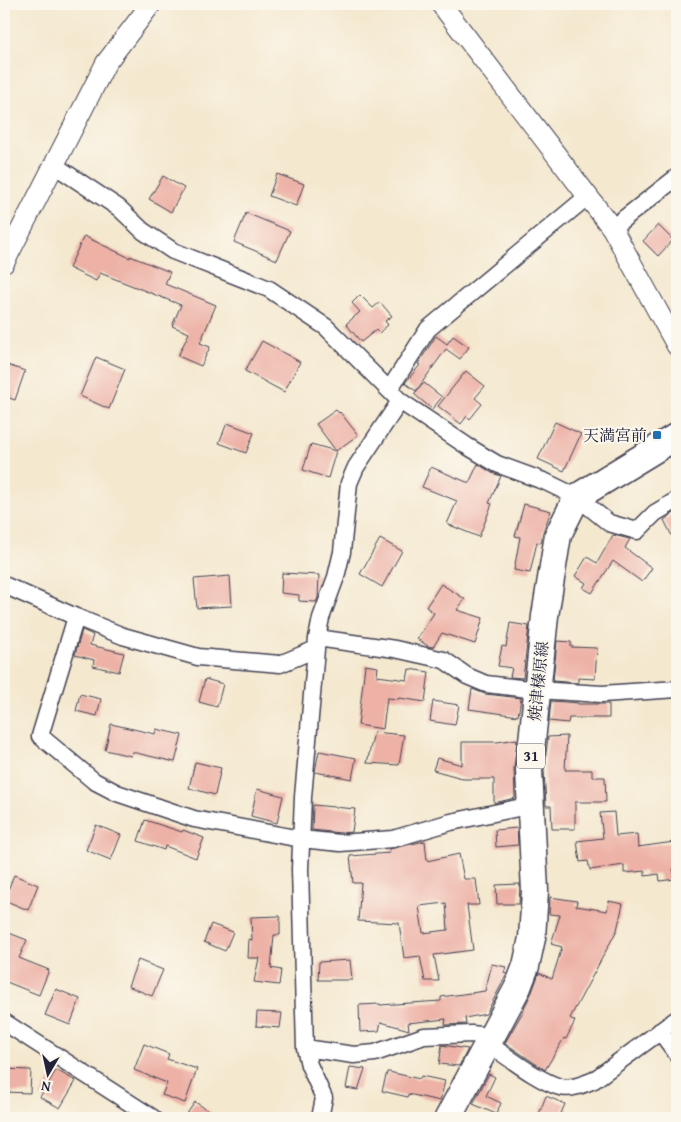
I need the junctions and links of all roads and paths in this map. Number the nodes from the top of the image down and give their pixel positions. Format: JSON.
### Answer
{"nodes":[{"id":1,"x":150,"y":4,"type":"edge"},
{"id":2,"x":441,"y":4,"type":"edge"},
{"id":3,"x":54,"y":165,"type":"junction"},
{"id":4,"x":677,"y":177,"type":"edge"},
{"id":5,"x":588,"y":196,"type":"junction"},
{"id":6,"x":612,"y":228,"type":"junction"},
{"id":7,"x":4,"y":263,"type":"edge"},
{"id":8,"x":677,"y":346,"type":"edge"},
{"id":9,"x":395,"y":395,"type":"junction"},
{"id":10,"x":677,"y":436,"type":"edge"},
{"id":11,"x":578,"y":497,"type":"junction"},
{"id":12,"x":677,"y":500,"type":"edge"},
{"id":13,"x":4,"y":585,"type":"edge"},
{"id":14,"x":76,"y":617,"type":"junction"},
{"id":15,"x":316,"y":644,"type":"junction"},
{"id":16,"x":677,"y":689,"type":"edge"},
{"id":17,"x":537,"y":690,"type":"junction"},
{"id":18,"x":532,"y":805,"type":"junction"},
{"id":19,"x":301,"y":839,"type":"junction"},
{"id":20,"x":677,"y":1019,"type":"edge"},
{"id":21,"x":4,"y":1022,"type":"edge"},
{"id":22,"x":660,"y":1031,"type":"junction"},
{"id":23,"x":489,"y":1040,"type":"junction"},
{"id":24,"x":305,"y":1048,"type":"junction"},
{"id":25,"x":677,"y":1054,"type":"edge"},
{"id":26,"x":153,"y":1118,"type":"edge"},
{"id":27,"x":320,"y":1118,"type":"edge"},
{"id":28,"x":448,"y":1118,"type":"edge"}],
"edges":[{"from":1,"to":3,"type":"street"},
{"from":2,"to":5,"type":"street"},
{"from":3,"to":7,"type":"street"},
{"from":3,"to":9,"type":"street"},
{"from":4,"to":6,"type":"street"},
{"from":5,"to":6,"type":"street"},
{"from":5,"to":9,"type":"street"},
{"from":6,"to":8,"type":"street"},
{"from":9,"to":11,"type":"street"},
{"from":9,"to":15,"type":"street"},
{"from":10,"to":11,"type":"main road"},
{"from":11,"to":12,"type":"street"},
{"from":11,"to":17,"type":"main road","name":"焼津榛原線","number":"31"},
{"from":13,"to":14,"type":"street"},
{"from":14,"to":15,"type":"street"},
{"from":14,"to":19,"type":"street"},
{"from":15,"to":17,"type":"street"},
{"from":15,"to":19,"type":"street"},
{"from":16,"to":17,"type":"street"},
{"from":17,"to":18,"type":"main road","name":"焼津榛原線","number":"31"},
{"from":18,"to":19,"type":"street"},
{"from":18,"to":23,"type":"main road","name":"焼津榛原線","number":"31"},
{"from":19,"to":24,"type":"street"},
{"from":20,"to":22,"type":"street"},
{"from":21,"to":26,"type":"street"},
{"from":22,"to":23,"type":"street"},
{"from":22,"to":25,"type":"street"},
{"from":23,"to":24,"type":"street"},
{"from":23,"to":28,"type":"main road","name":"焼津榛原線","number":"31"},
{"from":24,"to":27,"type":"street"}]}
